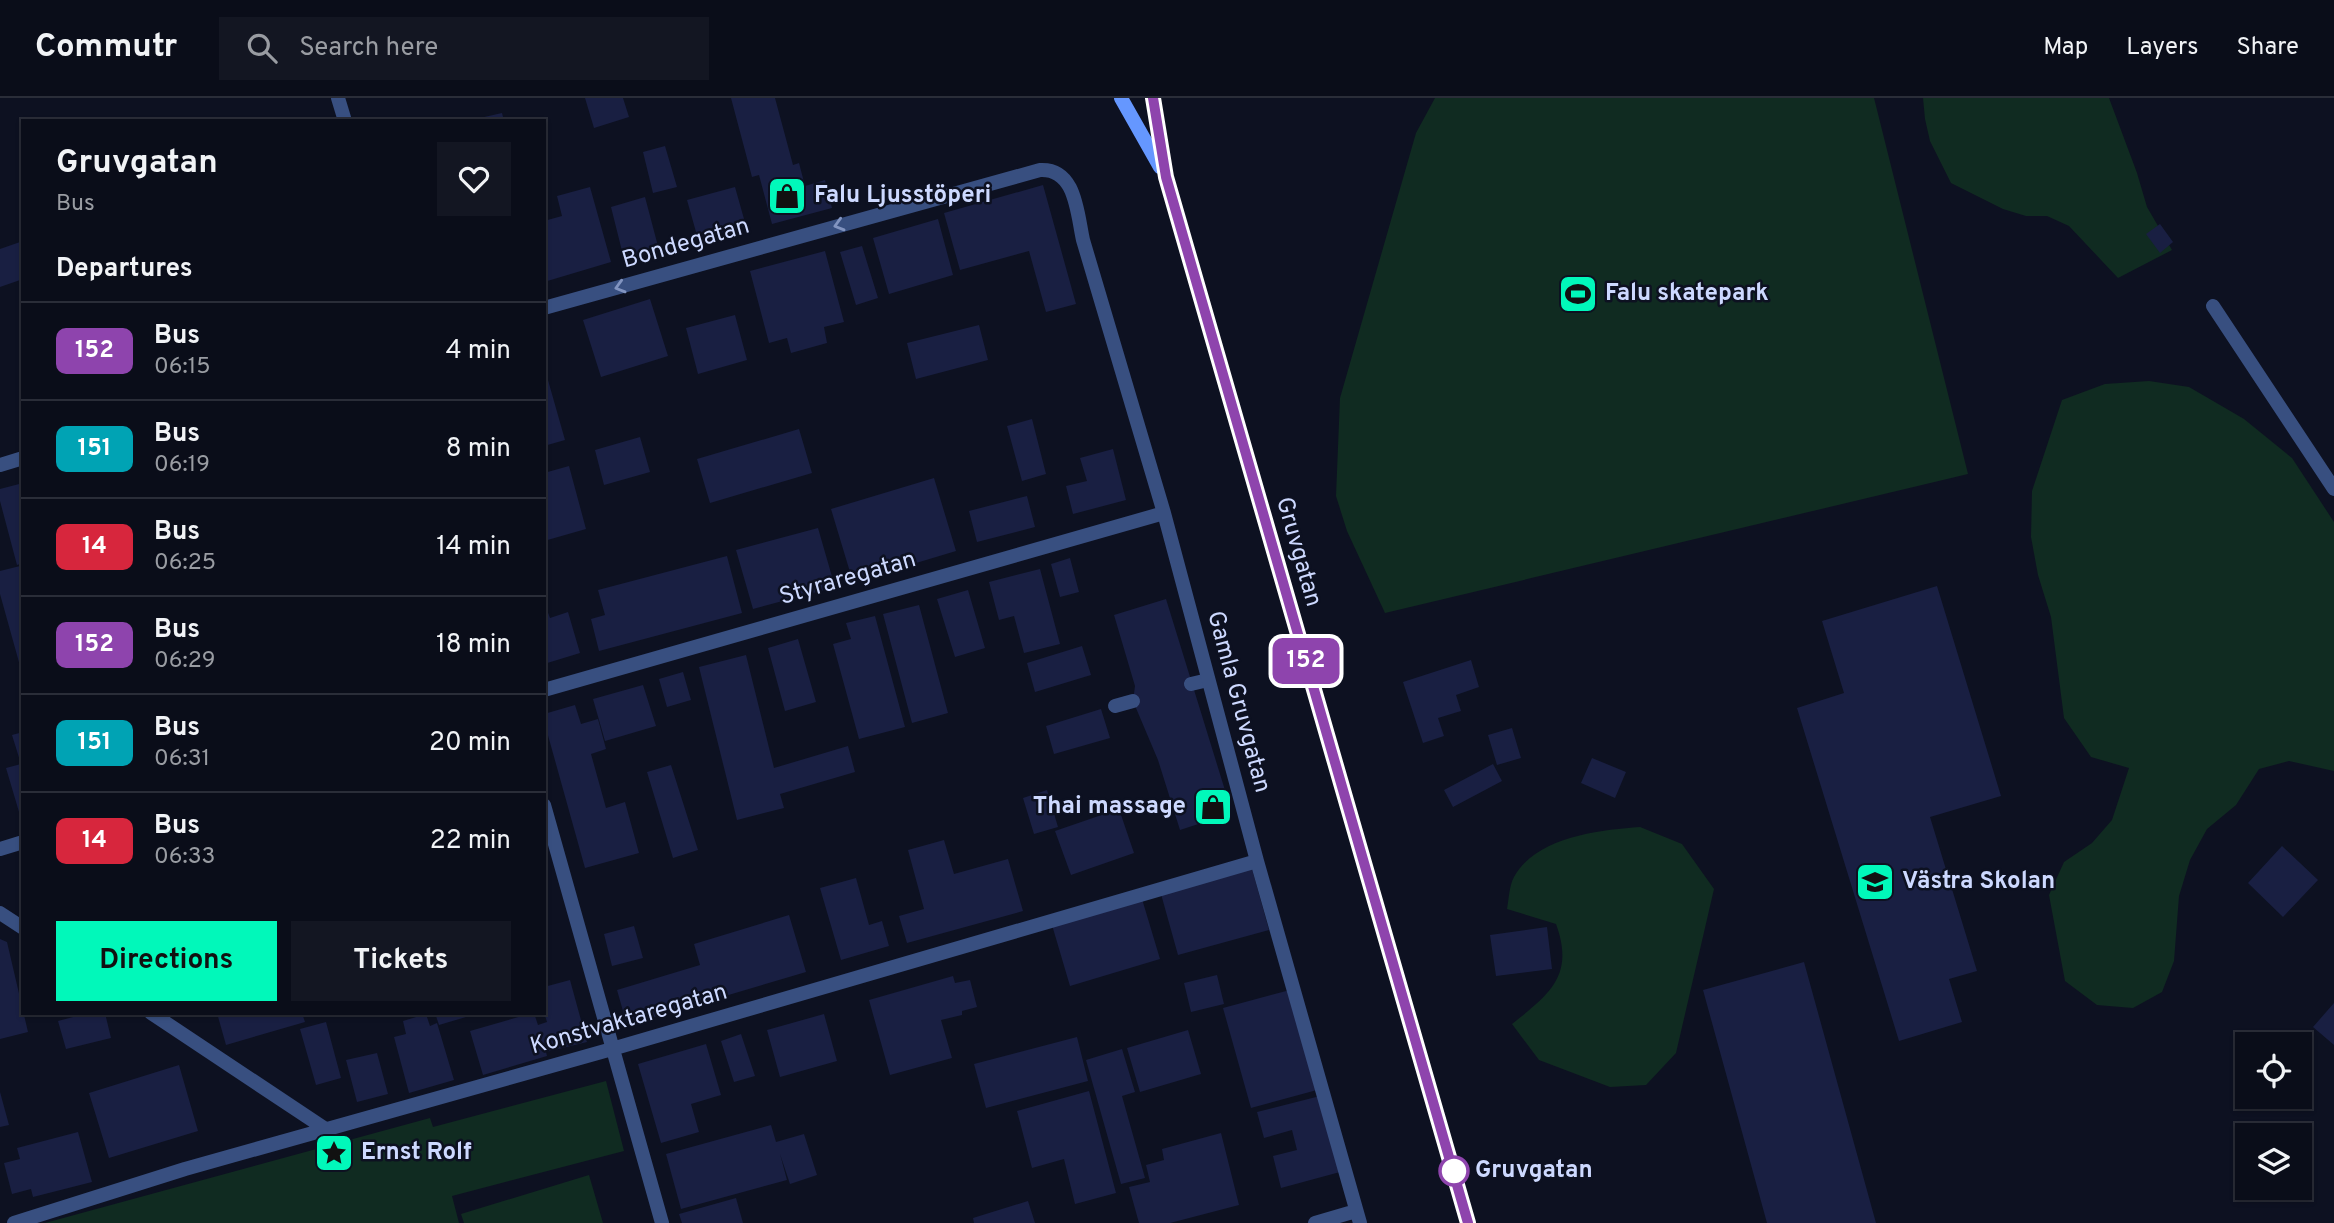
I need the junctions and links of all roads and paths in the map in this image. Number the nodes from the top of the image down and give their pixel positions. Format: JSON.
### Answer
{"nodes":[{"id":1,"x":338,"y":98,"type":"edge"},
{"id":2,"x":1121,"y":98,"type":"edge"},
{"id":3,"x":1153,"y":98,"type":"edge"},
{"id":4,"x":344,"y":119,"type":"edge"},
{"id":5,"x":1166,"y":177,"type":"junction"},
{"id":6,"x":1073,"y":193,"type":"joint"},
{"id":7,"x":2213,"y":306,"type":"dead end"},
{"id":8,"x":546,"y":307,"type":"edge"},
{"id":9,"x":21,"y":459,"type":"edge"},
{"id":10,"x":0,"y":465,"type":"edge"},
{"id":11,"x":2334,"y":489,"type":"edge"},
{"id":12,"x":1164,"y":513,"type":"junction"},
{"id":13,"x":1209,"y":680,"type":"junction"},
{"id":14,"x":1191,"y":684,"type":"dead end"},
{"id":15,"x":546,"y":689,"type":"edge"},
{"id":16,"x":1133,"y":701,"type":"dead end"},
{"id":17,"x":1115,"y":706,"type":"dead end"},
{"id":18,"x":546,"y":812,"type":"edge"},
{"id":19,"x":21,"y":843,"type":"edge"},
{"id":20,"x":0,"y":849,"type":"edge"},
{"id":21,"x":1258,"y":860,"type":"junction"},
{"id":22,"x":0,"y":913,"type":"edge"},
{"id":23,"x":21,"y":927,"type":"edge"},
{"id":24,"x":155,"y":1015,"type":"edge"},
{"id":25,"x":612,"y":1049,"type":"junction"},
{"id":26,"x":327,"y":1130,"type":"junction"},
{"id":27,"x":1358,"y":1217,"type":"edge"},
{"id":28,"x":14,"y":1223,"type":"edge"},
{"id":29,"x":662,"y":1223,"type":"edge"},
{"id":30,"x":1315,"y":1223,"type":"edge"},
{"id":31,"x":1468,"y":1223,"type":"edge"}],
"edges":[{"from":1,"to":4,"type":"street"},
{"from":2,"to":5,"type":"main road","name":"Gruvgatan"},
{"from":3,"to":5,"type":"main road","name":"Gruvgatan"},
{"from":5,"to":31,"type":"main road","name":"Gruvgatan"},
{"from":6,"to":8,"type":"street","name":"Bondegatan","one_way":true},
{"from":6,"to":12,"type":"street","name":"Gamla Gruvgatan"},
{"from":7,"to":11,"type":"street"},
{"from":9,"to":10,"type":"street"},
{"from":12,"to":13,"type":"street","name":"Gamla Gruvgatan"},
{"from":12,"to":15,"type":"street","name":"Styraregatan"},
{"from":13,"to":14,"type":"street"},
{"from":13,"to":21,"type":"street","name":"Gamla Gruvgatan"},
{"from":16,"to":17,"type":"street"},
{"from":18,"to":25,"type":"street"},
{"from":19,"to":20,"type":"street"},
{"from":21,"to":25,"type":"street","name":"Konstvaktaregatan"},
{"from":21,"to":27,"type":"street","name":"Gamla Gruvgatan"},
{"from":22,"to":23,"type":"street"},
{"from":24,"to":26,"type":"street"},
{"from":25,"to":26,"type":"street","name":"Konstvaktaregatan"},
{"from":25,"to":29,"type":"street"},
{"from":26,"to":28,"type":"street","name":"Konstvaktaregatan"},
{"from":27,"to":30,"type":"street"}]}
